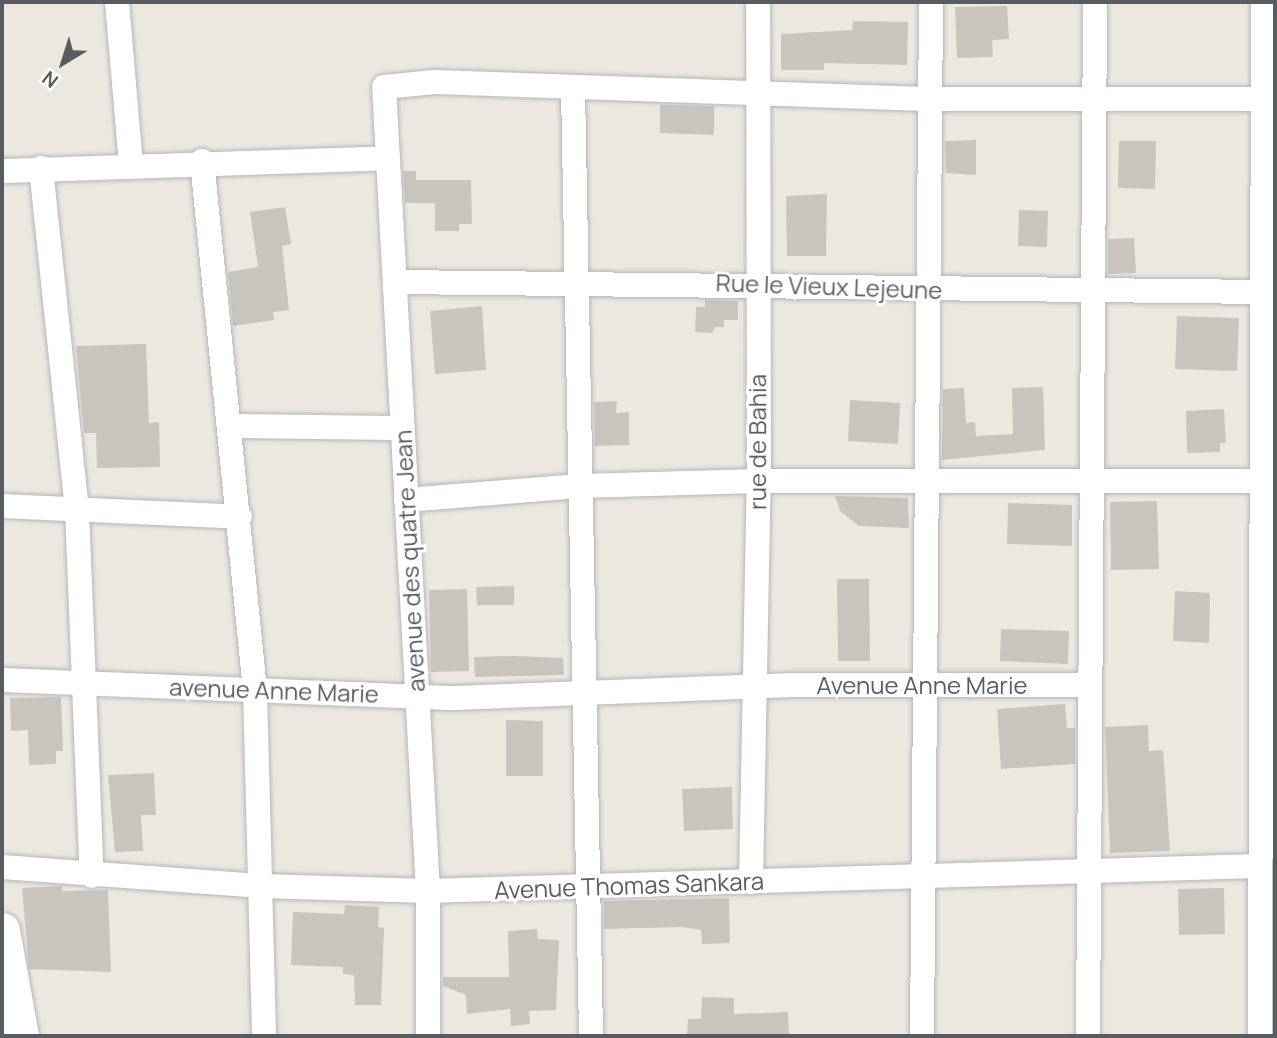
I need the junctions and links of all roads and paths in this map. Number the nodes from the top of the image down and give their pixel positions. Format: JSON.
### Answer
{"nodes":[{"id":1,"x":117,"y":2,"type":"edge"},
{"id":2,"x":758,"y":2,"type":"edge"},
{"id":3,"x":931,"y":2,"type":"edge"},
{"id":4,"x":1095,"y":2,"type":"edge"},
{"id":5,"x":1263,"y":2,"type":"edge"},
{"id":6,"x":573,"y":88,"type":"junction"},
{"id":7,"x":755,"y":93,"type":"junction"},
{"id":8,"x":932,"y":99,"type":"junction"},
{"id":9,"x":1261,"y":99,"type":"junction"},
{"id":10,"x":1093,"y":100,"type":"junction"},
{"id":11,"x":384,"y":158,"type":"junction"},
{"id":12,"x":202,"y":161,"type":"junction"},
{"id":13,"x":131,"y":164,"type":"junction"},
{"id":14,"x":41,"y":168,"type":"junction"},
{"id":15,"x":2,"y":170,"type":"edge"},
{"id":16,"x":576,"y":281,"type":"junction"},
{"id":17,"x":395,"y":282,"type":"junction"},
{"id":18,"x":756,"y":283,"type":"junction"},
{"id":19,"x":928,"y":289,"type":"junction"},
{"id":20,"x":1089,"y":292,"type":"junction"},
{"id":21,"x":1263,"y":292,"type":"junction"},
{"id":22,"x":231,"y":426,"type":"junction"},
{"id":23,"x":401,"y":428,"type":"junction"},
{"id":24,"x":759,"y":481,"type":"junction"},
{"id":25,"x":1258,"y":481,"type":"junction"},
{"id":26,"x":925,"y":482,"type":"junction"},
{"id":27,"x":1091,"y":484,"type":"junction"},
{"id":28,"x":579,"y":486,"type":"junction"},
{"id":29,"x":406,"y":499,"type":"junction"},
{"id":30,"x":2,"y":506,"type":"edge"},
{"id":31,"x":76,"y":510,"type":"junction"},
{"id":32,"x":240,"y":517,"type":"junction"},
{"id":33,"x":2,"y":680,"type":"edge"},
{"id":34,"x":86,"y":682,"type":"junction"},
{"id":35,"x":924,"y":685,"type":"junction"},
{"id":36,"x":1089,"y":685,"type":"junction"},
{"id":37,"x":755,"y":689,"type":"junction"},
{"id":38,"x":255,"y":690,"type":"junction"},
{"id":39,"x":416,"y":694,"type":"junction"},
{"id":40,"x":587,"y":695,"type":"junction"},
{"id":41,"x":1257,"y":866,"type":"junction"},
{"id":42,"x":2,"y":867,"type":"edge"},
{"id":43,"x":1087,"y":874,"type":"junction"},
{"id":44,"x":92,"y":876,"type":"junction"},
{"id":45,"x":922,"y":879,"type":"junction"},
{"id":46,"x":751,"y":882,"type":"junction"},
{"id":47,"x":262,"y":886,"type":"junction"},
{"id":48,"x":589,"y":886,"type":"junction"},
{"id":49,"x":428,"y":891,"type":"junction"},
{"id":50,"x":2,"y":930,"type":"edge"},
{"id":51,"x":21,"y":1036,"type":"edge"},
{"id":52,"x":264,"y":1036,"type":"edge"},
{"id":53,"x":428,"y":1036,"type":"edge"},
{"id":54,"x":591,"y":1036,"type":"edge"},
{"id":55,"x":922,"y":1036,"type":"edge"},
{"id":56,"x":1088,"y":1036,"type":"edge"},
{"id":57,"x":1260,"y":1036,"type":"edge"}],
"edges":[{"from":1,"to":13,"type":"street"},
{"from":2,"to":7,"type":"street","name":"rue de Bahia"},
{"from":3,"to":8,"type":"street"},
{"from":4,"to":10,"type":"street"},
{"from":5,"to":9,"type":"street"},
{"from":6,"to":7,"type":"street"},
{"from":6,"to":11,"type":"street","name":"avenue des quatre Jean"},
{"from":6,"to":16,"type":"street"},
{"from":7,"to":8,"type":"street"},
{"from":7,"to":18,"type":"street","name":"rue de Bahia"},
{"from":8,"to":10,"type":"street"},
{"from":8,"to":19,"type":"street"},
{"from":9,"to":10,"type":"street"},
{"from":9,"to":21,"type":"street"},
{"from":10,"to":20,"type":"street"},
{"from":11,"to":12,"type":"street"},
{"from":11,"to":17,"type":"street","name":"avenue des quatre Jean"},
{"from":12,"to":13,"type":"street"},
{"from":12,"to":22,"type":"street"},
{"from":13,"to":14,"type":"street"},
{"from":14,"to":15,"type":"street"},
{"from":14,"to":31,"type":"street"},
{"from":16,"to":17,"type":"street","name":"Rue le Vieux Lejeune"},
{"from":16,"to":18,"type":"street","name":"Rue le Vieux Lejeune"},
{"from":16,"to":28,"type":"street"},
{"from":17,"to":23,"type":"street","name":"avenue des quatre Jean"},
{"from":18,"to":19,"type":"street","name":"Rue le Vieux Lejeune"},
{"from":18,"to":24,"type":"street","name":"rue de Bahia"},
{"from":19,"to":20,"type":"street","name":"Rue le Vieux Lejeune"},
{"from":19,"to":26,"type":"street"},
{"from":20,"to":21,"type":"street","name":"Rue le Vieux Lejeune"},
{"from":20,"to":27,"type":"street"},
{"from":21,"to":25,"type":"street"},
{"from":22,"to":23,"type":"street"},
{"from":22,"to":32,"type":"street"},
{"from":23,"to":29,"type":"street","name":"avenue des quatre Jean"},
{"from":24,"to":26,"type":"street"},
{"from":24,"to":28,"type":"street"},
{"from":24,"to":37,"type":"street","name":"rue de Bahia"},
{"from":25,"to":27,"type":"street"},
{"from":25,"to":41,"type":"street"},
{"from":26,"to":27,"type":"street"},
{"from":26,"to":35,"type":"street"},
{"from":27,"to":36,"type":"street"},
{"from":28,"to":29,"type":"street"},
{"from":28,"to":40,"type":"street"},
{"from":29,"to":39,"type":"street","name":"avenue des quatre Jean"},
{"from":30,"to":31,"type":"street"},
{"from":31,"to":32,"type":"street"},
{"from":31,"to":34,"type":"street"},
{"from":32,"to":38,"type":"street"},
{"from":33,"to":34,"type":"street","name":"avenue Anne Marie"},
{"from":34,"to":38,"type":"street","name":"avenue Anne Marie"},
{"from":34,"to":44,"type":"street"},
{"from":35,"to":36,"type":"street","name":"Avenue Anne Marie"},
{"from":35,"to":37,"type":"street","name":"Avenue Anne Marie"},
{"from":35,"to":45,"type":"street"},
{"from":36,"to":43,"type":"street"},
{"from":37,"to":40,"type":"street","name":"avenue Anne Marie"},
{"from":37,"to":46,"type":"street","name":"rue de Bahia"},
{"from":38,"to":39,"type":"street","name":"avenue Anne Marie"},
{"from":38,"to":47,"type":"street"},
{"from":39,"to":40,"type":"street","name":"avenue Anne Marie"},
{"from":39,"to":49,"type":"street","name":"avenue des quatre Jean"},
{"from":40,"to":48,"type":"street"},
{"from":41,"to":43,"type":"street","name":"Avenue Thomas Sankara"},
{"from":41,"to":57,"type":"street"},
{"from":42,"to":44,"type":"street","name":"Avenue Thomas Sankara"},
{"from":43,"to":45,"type":"street","name":"Avenue Thomas Sankara"},
{"from":43,"to":56,"type":"street"},
{"from":44,"to":47,"type":"street","name":"Avenue Thomas Sankara"},
{"from":45,"to":46,"type":"street","name":"Avenue Thomas Sankara"},
{"from":45,"to":55,"type":"street"},
{"from":46,"to":48,"type":"street","name":"Avenue Thomas Sankara"},
{"from":47,"to":49,"type":"street","name":"Avenue Thomas Sankara"},
{"from":47,"to":52,"type":"street"},
{"from":48,"to":49,"type":"street","name":"Avenue Thomas Sankara"},
{"from":48,"to":54,"type":"street"},
{"from":49,"to":53,"type":"street","name":"avenue des quatre Jean"},
{"from":50,"to":51,"type":"main road"}]}
